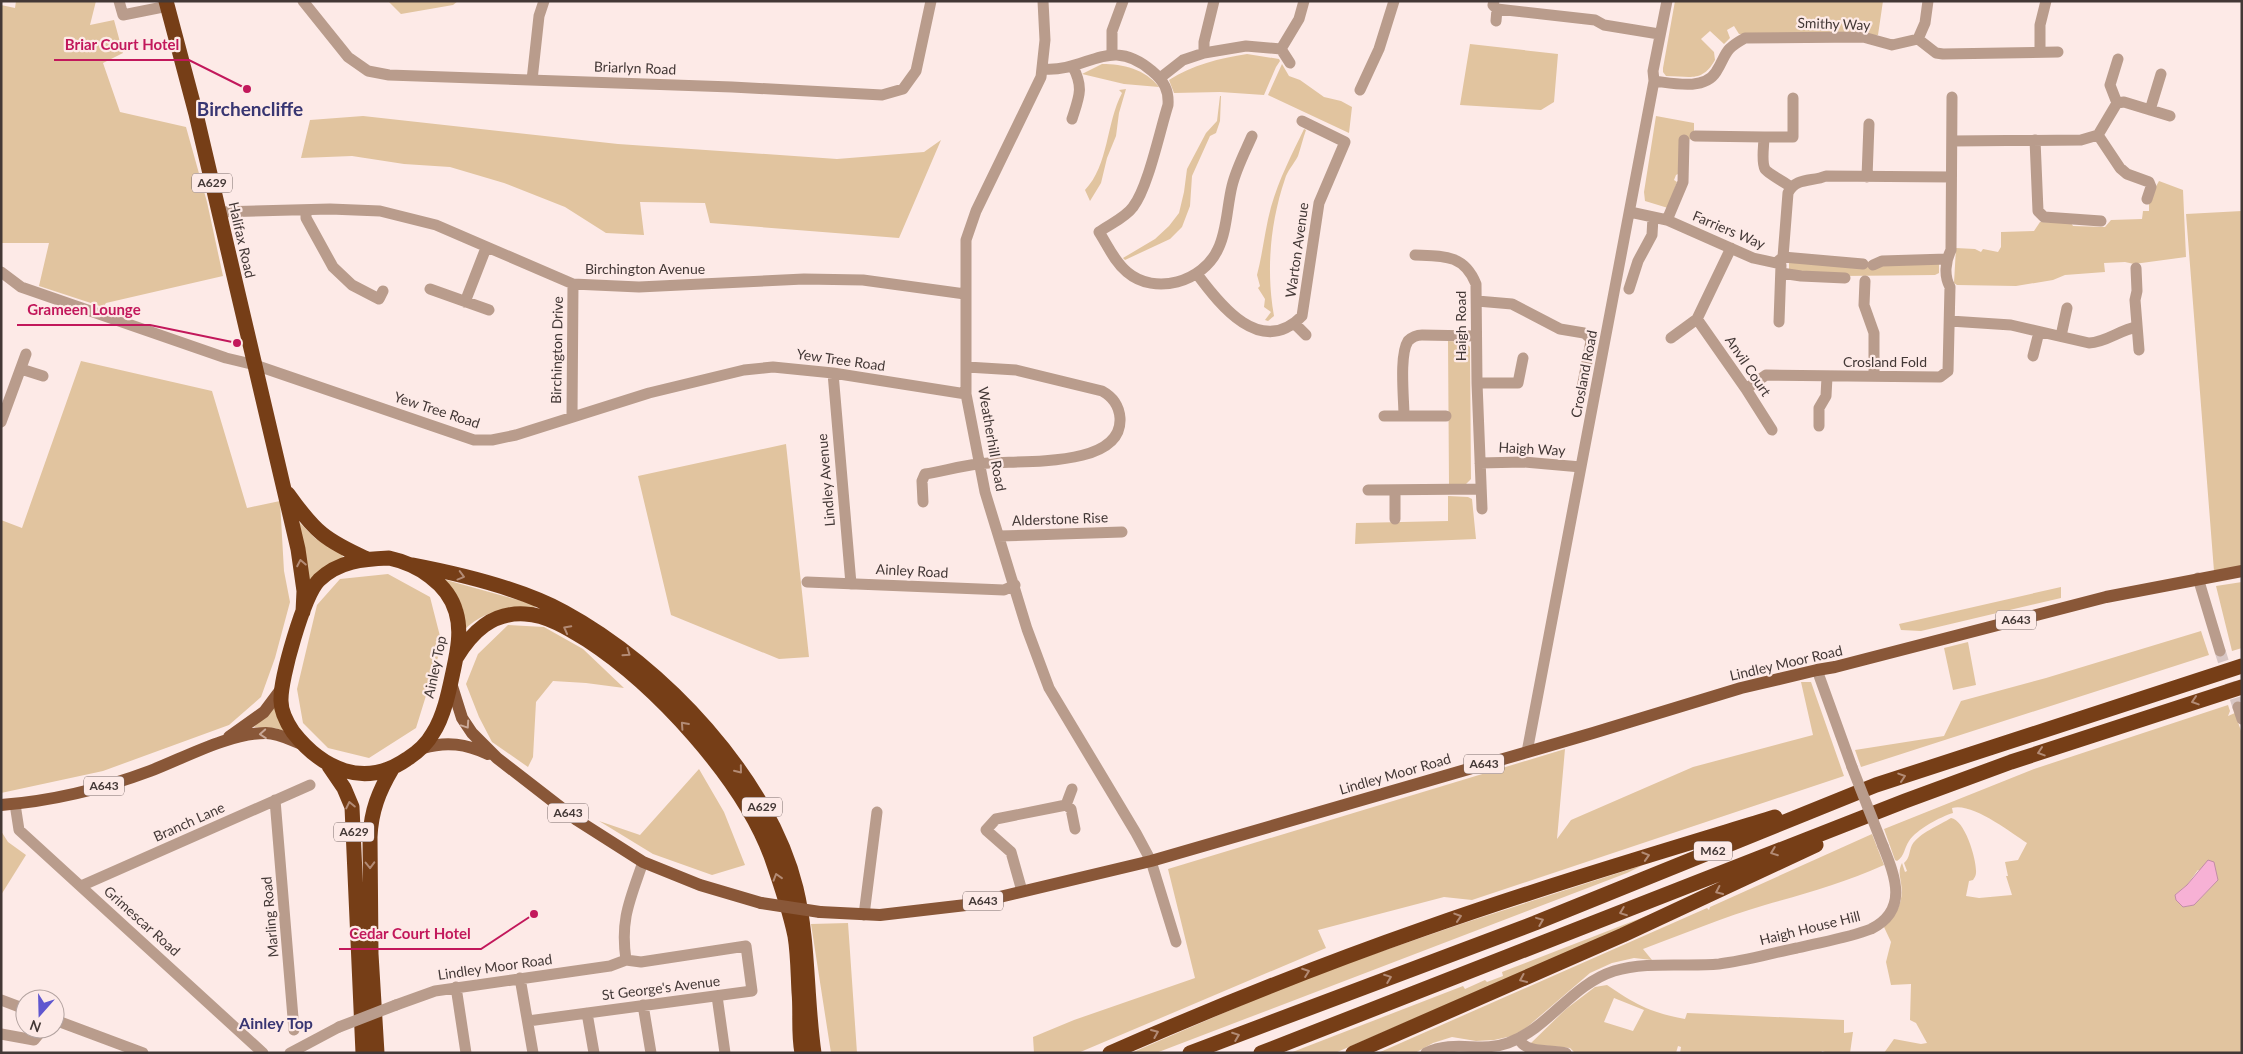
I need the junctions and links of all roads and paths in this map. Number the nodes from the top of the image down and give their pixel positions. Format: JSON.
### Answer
{"nodes":[{"id":1,"x":119,"y":1,"type":"edge"},
{"id":2,"x":303,"y":1,"type":"edge"},
{"id":3,"x":544,"y":1,"type":"edge"},
{"id":4,"x":931,"y":1,"type":"edge"},
{"id":5,"x":1043,"y":1,"type":"edge"},
{"id":6,"x":1123,"y":1,"type":"edge"},
{"id":7,"x":1214,"y":1,"type":"edge"},
{"id":8,"x":1304,"y":1,"type":"edge"},
{"id":9,"x":1394,"y":1,"type":"edge"},
{"id":10,"x":1667,"y":1,"type":"edge"},
{"id":11,"x":1928,"y":1,"type":"edge"},
{"id":12,"x":2046,"y":1,"type":"edge"},
{"id":13,"x":167,"y":4,"type":"edge"},
{"id":14,"x":1495,"y":5,"type":"edge"},
{"id":15,"x":1496,"y":21,"type":"dead end"},
{"id":16,"x":1660,"y":34,"type":"junction"},
{"id":17,"x":1918,"y":39,"type":"junction"},
{"id":18,"x":1281,"y":49,"type":"junction"},
{"id":19,"x":2040,"y":52,"type":"junction"},
{"id":20,"x":2058,"y":52,"type":"dead end"},
{"id":21,"x":1204,"y":53,"type":"junction"},
{"id":22,"x":1112,"y":54,"type":"junction"},
{"id":23,"x":2118,"y":60,"type":"dead end"},
{"id":24,"x":1290,"y":63,"type":"dead end"},
{"id":25,"x":1073,"y":67,"type":"junction"},
{"id":26,"x":1043,"y":69,"type":"junction"},
{"id":27,"x":2161,"y":74,"type":"dead end"},
{"id":28,"x":1160,"y":78,"type":"junction"},
{"id":29,"x":532,"y":80,"type":"junction"},
{"id":30,"x":1654,"y":81,"type":"junction"},
{"id":31,"x":1360,"y":90,"type":"dead end"},
{"id":32,"x":1952,"y":97,"type":"dead end"},
{"id":33,"x":1793,"y":98,"type":"dead end"},
{"id":34,"x":2118,"y":103,"type":"junction"},
{"id":35,"x":2150,"y":110,"type":"junction"},
{"id":36,"x":2170,"y":116,"type":"dead end"},
{"id":37,"x":1072,"y":119,"type":"dead end"},
{"id":38,"x":1302,"y":121,"type":"dead end"},
{"id":39,"x":1869,"y":124,"type":"dead end"},
{"id":40,"x":2098,"y":135,"type":"junction"},
{"id":41,"x":1252,"y":136,"type":"dead end"},
{"id":42,"x":1764,"y":137,"type":"junction"},
{"id":43,"x":2035,"y":140,"type":"junction"},
{"id":44,"x":1952,"y":141,"type":"junction"},
{"id":45,"x":1867,"y":176,"type":"junction"},
{"id":46,"x":1951,"y":177,"type":"junction"},
{"id":47,"x":1792,"y":187,"type":"junction"},
{"id":48,"x":2147,"y":199,"type":"dead end"},
{"id":49,"x":306,"y":210,"type":"junction"},
{"id":50,"x":219,"y":212,"type":"junction"},
{"id":51,"x":1630,"y":212,"type":"junction"},
{"id":52,"x":1653,"y":217,"type":"junction"},
{"id":53,"x":1667,"y":220,"type":"junction"},
{"id":54,"x":2101,"y":222,"type":"dead end"},
{"id":55,"x":486,"y":248,"type":"junction"},
{"id":56,"x":1731,"y":248,"type":"junction"},
{"id":57,"x":1415,"y":255,"type":"dead end"},
{"id":58,"x":1947,"y":259,"type":"junction"},
{"id":59,"x":1781,"y":264,"type":"junction"},
{"id":60,"x":2136,"y":268,"type":"dead end"},
{"id":61,"x":1,"y":272,"type":"edge"},
{"id":62,"x":1197,"y":274,"type":"junction"},
{"id":63,"x":1845,"y":278,"type":"dead end"},
{"id":64,"x":1865,"y":281,"type":"dead end"},
{"id":65,"x":573,"y":284,"type":"junction"},
{"id":66,"x":430,"y":289,"type":"dead end"},
{"id":67,"x":1629,"y":289,"type":"dead end"},
{"id":68,"x":383,"y":291,"type":"dead end"},
{"id":69,"x":965,"y":294,"type":"junction"},
{"id":70,"x":1477,"y":301,"type":"junction"},
{"id":71,"x":465,"y":302,"type":"junction"},
{"id":72,"x":2067,"y":308,"type":"dead end"},
{"id":73,"x":489,"y":310,"type":"dead end"},
{"id":74,"x":1697,"y":319,"type":"junction"},
{"id":75,"x":1950,"y":321,"type":"junction"},
{"id":76,"x":1779,"y":322,"type":"dead end"},
{"id":77,"x":1294,"y":323,"type":"junction"},
{"id":78,"x":2137,"y":327,"type":"junction"},
{"id":79,"x":2039,"y":332,"type":"junction"},
{"id":80,"x":1306,"y":335,"type":"dead end"},
{"id":81,"x":1475,"y":336,"type":"junction"},
{"id":82,"x":2061,"y":336,"type":"junction"},
{"id":83,"x":1671,"y":338,"type":"dead end"},
{"id":84,"x":2139,"y":350,"type":"dead end"},
{"id":85,"x":26,"y":354,"type":"dead end"},
{"id":86,"x":2034,"y":356,"type":"dead end"},
{"id":87,"x":1523,"y":358,"type":"dead end"},
{"id":88,"x":255,"y":366,"type":"junction"},
{"id":89,"x":967,"y":367,"type":"junction"},
{"id":90,"x":21,"y":369,"type":"junction"},
{"id":91,"x":833,"y":373,"type":"junction"},
{"id":92,"x":43,"y":376,"type":"dead end"},
{"id":93,"x":1874,"y":376,"type":"junction"},
{"id":94,"x":1827,"y":377,"type":"junction"},
{"id":95,"x":1476,"y":383,"type":"junction"},
{"id":96,"x":1582,"y":388,"type":"dead end"},
{"id":97,"x":1746,"y":389,"type":"junction"},
{"id":98,"x":966,"y":394,"type":"junction"},
{"id":99,"x":572,"y":416,"type":"junction"},
{"id":100,"x":1384,"y":416,"type":"dead end"},
{"id":101,"x":1404,"y":416,"type":"junction"},
{"id":102,"x":1446,"y":416,"type":"dead end"},
{"id":103,"x":1,"y":422,"type":"edge"},
{"id":104,"x":1819,"y":426,"type":"dead end"},
{"id":105,"x":1772,"y":430,"type":"dead end"},
{"id":106,"x":979,"y":463,"type":"junction"},
{"id":107,"x":1480,"y":463,"type":"junction"},
{"id":108,"x":1581,"y":467,"type":"junction"},
{"id":109,"x":282,"y":487,"type":"junction"},
{"id":110,"x":1480,"y":489,"type":"junction"},
{"id":111,"x":1368,"y":490,"type":"dead end"},
{"id":112,"x":1394,"y":491,"type":"junction"},
{"id":113,"x":923,"y":502,"type":"dead end"},
{"id":114,"x":1482,"y":509,"type":"dead end"},
{"id":115,"x":1395,"y":520,"type":"dead end"},
{"id":116,"x":1122,"y":532,"type":"dead end"},
{"id":117,"x":999,"y":536,"type":"junction"},
{"id":118,"x":367,"y":559,"type":"junction"},
{"id":119,"x":413,"y":565,"type":"junction"},
{"id":120,"x":2242,"y":570,"type":"edge"},
{"id":121,"x":2198,"y":578,"type":"junction"},
{"id":122,"x":807,"y":582,"type":"dead end"},
{"id":123,"x":851,"y":584,"type":"junction"},
{"id":124,"x":1015,"y":585,"type":"junction"},
{"id":125,"x":303,"y":612,"type":"junction"},
{"id":126,"x":2220,"y":651,"type":"tunnel mouth"},
{"id":127,"x":456,"y":658,"type":"junction"},
{"id":128,"x":2242,"y":666,"type":"edge"},
{"id":129,"x":1817,"y":670,"type":"junction"},
{"id":130,"x":451,"y":682,"type":"junction"},
{"id":131,"x":2242,"y":687,"type":"edge"},
{"id":132,"x":282,"y":688,"type":"junction"},
{"id":133,"x":2238,"y":707,"type":"dead end"},
{"id":134,"x":2242,"y":719,"type":"edge"},
{"id":135,"x":224,"y":742,"type":"junction"},
{"id":136,"x":302,"y":744,"type":"junction"},
{"id":137,"x":423,"y":748,"type":"junction"},
{"id":138,"x":1527,"y":752,"type":"junction"},
{"id":139,"x":497,"y":758,"type":"junction"},
{"id":140,"x":328,"y":764,"type":"junction"},
{"id":141,"x":392,"y":769,"type":"junction"},
{"id":142,"x":310,"y":785,"type":"dead end"},
{"id":143,"x":1876,"y":786,"type":"junction"},
{"id":144,"x":1072,"y":788,"type":"dead end"},
{"id":145,"x":275,"y":800,"type":"junction"},
{"id":146,"x":1905,"y":801,"type":"junction"},
{"id":147,"x":15,"y":804,"type":"junction"},
{"id":148,"x":1,"y":805,"type":"edge"},
{"id":149,"x":1066,"y":805,"type":"junction"},
{"id":150,"x":877,"y":812,"type":"dead end"},
{"id":151,"x":1076,"y":830,"type":"dead end"},
{"id":152,"x":1151,"y":861,"type":"junction"},
{"id":153,"x":643,"y":862,"type":"junction"},
{"id":154,"x":81,"y":886,"type":"junction"},
{"id":155,"x":1022,"y":891,"type":"junction"},
{"id":156,"x":356,"y":906,"type":"junction"},
{"id":157,"x":864,"y":915,"type":"junction"},
{"id":158,"x":1176,"y":942,"type":"dead end"},
{"id":159,"x":746,"y":946,"type":"joint"},
{"id":160,"x":626,"y":960,"type":"junction"},
{"id":161,"x":520,"y":978,"type":"junction"},
{"id":162,"x":456,"y":987,"type":"junction"},
{"id":163,"x":717,"y":996,"type":"junction"},
{"id":164,"x":1,"y":1000,"type":"edge"},
{"id":165,"x":15,"y":1005,"type":"edge"},
{"id":166,"x":643,"y":1005,"type":"junction"},
{"id":167,"x":587,"y":1013,"type":"junction"},
{"id":168,"x":528,"y":1021,"type":"junction"},
{"id":169,"x":65,"y":1024,"type":"edge"},
{"id":170,"x":294,"y":1030,"type":"dead end"},
{"id":171,"x":1,"y":1034,"type":"edge"},
{"id":172,"x":15,"y":1037,"type":"edge"},
{"id":173,"x":1519,"y":1039,"type":"junction"},
{"id":174,"x":808,"y":1050,"type":"edge"},
{"id":175,"x":143,"y":1053,"type":"edge"},
{"id":176,"x":263,"y":1053,"type":"edge"},
{"id":177,"x":290,"y":1053,"type":"edge"},
{"id":178,"x":355,"y":1053,"type":"edge"},
{"id":179,"x":363,"y":1053,"type":"edge"},
{"id":180,"x":377,"y":1053,"type":"edge"},
{"id":181,"x":466,"y":1053,"type":"edge"},
{"id":182,"x":532,"y":1053,"type":"edge"},
{"id":183,"x":594,"y":1053,"type":"edge"},
{"id":184,"x":651,"y":1053,"type":"edge"},
{"id":185,"x":725,"y":1053,"type":"edge"},
{"id":186,"x":1110,"y":1053,"type":"edge"},
{"id":187,"x":1190,"y":1053,"type":"edge"},
{"id":188,"x":1261,"y":1053,"type":"edge"},
{"id":189,"x":1353,"y":1053,"type":"edge"},
{"id":190,"x":1426,"y":1053,"type":"edge"},
{"id":191,"x":1566,"y":1053,"type":"edge"}],
"edges":[{"from":1,"to":13,"type":"street"},
{"from":2,"to":29,"type":"street","name":"Briarlyn Road"},
{"from":3,"to":29,"type":"street"},
{"from":4,"to":29,"type":"street","name":"Briarlyn Road"},
{"from":5,"to":26,"type":"street","name":"Weatherhill Road"},
{"from":6,"to":22,"type":"street"},
{"from":7,"to":21,"type":"street"},
{"from":8,"to":18,"type":"street"},
{"from":9,"to":31,"type":"street"},
{"from":10,"to":16,"type":"street","name":"Crosland Road"},
{"from":11,"to":17,"type":"street"},
{"from":12,"to":19,"type":"street"},
{"from":13,"to":50,"type":"highway","name":"Halifax Road","number":"A629"},
{"from":14,"to":15,"type":"street"},
{"from":14,"to":16,"type":"street"},
{"from":16,"to":30,"type":"street","name":"Crosland Road"},
{"from":17,"to":19,"type":"street"},
{"from":17,"to":30,"type":"street","name":"Smithy Way"},
{"from":18,"to":21,"type":"street"},
{"from":18,"to":24,"type":"street"},
{"from":19,"to":20,"type":"street"},
{"from":21,"to":28,"type":"street"},
{"from":22,"to":25,"type":"street"},
{"from":22,"to":28,"type":"street"},
{"from":23,"to":34,"type":"street"},
{"from":25,"to":26,"type":"street"},
{"from":25,"to":37,"type":"street"},
{"from":26,"to":69,"type":"street","name":"Weatherhill Road"},
{"from":27,"to":35,"type":"street"},
{"from":28,"to":62,"type":"street"},
{"from":30,"to":51,"type":"street","name":"Crosland Road"},
{"from":32,"to":44,"type":"street","name":"Crosland Fold"},
{"from":33,"to":42,"type":"street"},
{"from":34,"to":35,"type":"street"},
{"from":34,"to":40,"type":"street"},
{"from":35,"to":36,"type":"street"},
{"from":38,"to":77,"type":"street","name":"Warton Avenue"},
{"from":39,"to":45,"type":"street"},
{"from":40,"to":43,"type":"street"},
{"from":40,"to":48,"type":"street"},
{"from":41,"to":62,"type":"street"},
{"from":42,"to":47,"type":"street"},
{"from":42,"to":53,"type":"street"},
{"from":43,"to":44,"type":"street"},
{"from":43,"to":54,"type":"street"},
{"from":44,"to":46,"type":"street","name":"Crosland Fold"},
{"from":45,"to":46,"type":"street"},
{"from":45,"to":47,"type":"street"},
{"from":46,"to":58,"type":"street","name":"Crosland Fold"},
{"from":47,"to":59,"type":"street","name":"Farriers Way"},
{"from":49,"to":50,"type":"street","name":"Birchington Avenue"},
{"from":49,"to":55,"type":"street","name":"Birchington Avenue"},
{"from":49,"to":68,"type":"street"},
{"from":50,"to":88,"type":"highway","name":"Halifax Road","number":"A629"},
{"from":51,"to":52,"type":"street","name":"Farriers Way"},
{"from":51,"to":108,"type":"street","name":"Crosland Road"},
{"from":52,"to":53,"type":"street","name":"Farriers Way"},
{"from":52,"to":67,"type":"street"},
{"from":53,"to":56,"type":"street","name":"Farriers Way"},
{"from":55,"to":65,"type":"street","name":"Birchington Avenue"},
{"from":55,"to":71,"type":"street"},
{"from":56,"to":59,"type":"street","name":"Farriers Way"},
{"from":56,"to":74,"type":"street"},
{"from":57,"to":70,"type":"street","name":"Haigh Road"},
{"from":58,"to":59,"type":"street","name":"Farriers Way"},
{"from":58,"to":75,"type":"street","name":"Crosland Fold"},
{"from":59,"to":63,"type":"street","name":"Farriers Way"},
{"from":59,"to":76,"type":"street","name":"Farriers Way"},
{"from":60,"to":78,"type":"street"},
{"from":61,"to":88,"type":"street","name":"Yew Tree Road"},
{"from":62,"to":77,"type":"street"},
{"from":64,"to":93,"type":"street"},
{"from":65,"to":69,"type":"street","name":"Birchington Avenue"},
{"from":65,"to":99,"type":"street","name":"Birchington Drive"},
{"from":66,"to":71,"type":"street"},
{"from":69,"to":89,"type":"street","name":"Weatherhill Road"},
{"from":70,"to":81,"type":"street","name":"Haigh Road"},
{"from":70,"to":96,"type":"street"},
{"from":71,"to":73,"type":"street"},
{"from":72,"to":82,"type":"street"},
{"from":74,"to":83,"type":"street"},
{"from":74,"to":97,"type":"street","name":"Anvil Court"},
{"from":75,"to":79,"type":"street"},
{"from":75,"to":93,"type":"street","name":"Crosland Fold"},
{"from":77,"to":80,"type":"street"},
{"from":78,"to":82,"type":"street"},
{"from":78,"to":84,"type":"street"},
{"from":79,"to":82,"type":"street"},
{"from":79,"to":86,"type":"street"},
{"from":81,"to":95,"type":"street","name":"Haigh Road"},
{"from":81,"to":101,"type":"street"},
{"from":85,"to":90,"type":"street"},
{"from":87,"to":95,"type":"street"},
{"from":88,"to":99,"type":"street","name":"Yew Tree Road"},
{"from":88,"to":109,"type":"highway","name":"Halifax Road","number":"A629"},
{"from":89,"to":98,"type":"street","name":"Weatherhill Road"},
{"from":89,"to":106,"type":"street"},
{"from":90,"to":92,"type":"street"},
{"from":90,"to":103,"type":"street"},
{"from":91,"to":98,"type":"street","name":"Yew Tree Road"},
{"from":91,"to":99,"type":"street","name":"Yew Tree Road"},
{"from":91,"to":123,"type":"street","name":"Lindley Avenue"},
{"from":93,"to":94,"type":"street","name":"Crosland Fold"},
{"from":94,"to":97,"type":"street","name":"Crosland Fold"},
{"from":94,"to":104,"type":"street","name":"Crosland Fold"},
{"from":95,"to":107,"type":"street","name":"Haigh Road"},
{"from":97,"to":105,"type":"street","name":"Anvil Court"},
{"from":98,"to":106,"type":"street","name":"Weatherhill Road"},
{"from":100,"to":101,"type":"street"},
{"from":101,"to":102,"type":"street"},
{"from":106,"to":113,"type":"street"},
{"from":106,"to":117,"type":"street","name":"Weatherhill Road"},
{"from":107,"to":108,"type":"street","name":"Haigh Way"},
{"from":107,"to":110,"type":"street","name":"Haigh Road"},
{"from":108,"to":138,"type":"street","name":"Crosland Road"},
{"from":109,"to":118,"type":"highway","name":"Halifax Road","number":"A629"},
{"from":125,"to":109,"type":"highway","name":"Halifax Road","number":"A629","one_way":true},
{"from":110,"to":112,"type":"street"},
{"from":110,"to":114,"type":"street","name":"Haigh Road"},
{"from":111,"to":112,"type":"street"},
{"from":112,"to":115,"type":"street"},
{"from":116,"to":117,"type":"street","name":"Alderstone Rise"},
{"from":117,"to":124,"type":"street","name":"Weatherhill Road"},
{"from":118,"to":119,"type":"highway","name":"Ainley Top","number":"A629"},
{"from":118,"to":125,"type":"highway","name":"Ainley Top","number":"A629"},
{"from":119,"to":127,"type":"highway","name":"Ainley Top","number":"A629"},
{"from":119,"to":174,"type":"highway","number":"A629","one_way":true},
{"from":120,"to":121,"type":"main road","name":"Lindley Moor Road","number":"A643"},
{"from":121,"to":126,"type":"street"},
{"from":121,"to":129,"type":"main road","name":"Lindley Moor Road","number":"A643"},
{"from":122,"to":123,"type":"street","name":"Ainley Road"},
{"from":123,"to":124,"type":"street","name":"Ainley Road"},
{"from":124,"to":152,"type":"street","name":"Weatherhill Road"},
{"from":125,"to":132,"type":"highway","name":"Ainley Top","number":"A629"},
{"from":127,"to":130,"type":"highway","name":"Ainley Top","number":"A629"},
{"from":174,"to":127,"type":"highway","number":"A629","one_way":true},
{"from":143,"to":128,"type":"highway","number":"M62","one_way":true},
{"from":129,"to":138,"type":"main road","name":"Lindley Moor Road","number":"A643"},
{"from":129,"to":173,"type":"street","name":"Haigh House Hill","bridge":true},
{"from":130,"to":137,"type":"highway","name":"Ainley Top","number":"A629"},
{"from":130,"to":139,"type":"main road","name":"Lindley Moor Road","number":"A643","one_way":true},
{"from":131,"to":146,"type":"highway","number":"M62","one_way":true},
{"from":132,"to":135,"type":"main road","number":"A643"},
{"from":132,"to":136,"type":"highway","name":"Ainley Top","number":"A629"},
{"from":133,"to":134,"type":"street"},
{"from":136,"to":135,"type":"main road","number":"A643","one_way":true},
{"from":135,"to":147,"type":"main road","number":"A643"},
{"from":136,"to":140,"type":"highway","name":"Ainley Top","number":"A629"},
{"from":137,"to":139,"type":"main road","name":"Lindley Moor Road","number":"A643"},
{"from":137,"to":141,"type":"highway","name":"Ainley Top","number":"A629"},
{"from":138,"to":152,"type":"main road","name":"Lindley Moor Road","number":"A643"},
{"from":139,"to":153,"type":"main road","name":"Lindley Moor Road","number":"A643"},
{"from":140,"to":141,"type":"highway","name":"Ainley Top","number":"A629"},
{"from":156,"to":140,"type":"highway","number":"A629","one_way":true},
{"from":141,"to":180,"type":"highway","number":"A629","one_way":true},
{"from":142,"to":145,"type":"street","name":"Branch Lane"},
{"from":186,"to":143,"type":"highway","number":"M62","one_way":true},
{"from":187,"to":143,"type":"highway","number":"M62","one_way":true},
{"from":144,"to":149,"type":"street"},
{"from":145,"to":154,"type":"street","name":"Branch Lane"},
{"from":145,"to":170,"type":"street","name":"Marling Road"},
{"from":146,"to":188,"type":"highway","number":"M62","one_way":true},
{"from":146,"to":189,"type":"highway","number":"M62","one_way":true},
{"from":147,"to":148,"type":"main road","number":"A643"},
{"from":147,"to":154,"type":"street","name":"Grimescar Road"},
{"from":149,"to":151,"type":"street"},
{"from":149,"to":155,"type":"street"},
{"from":150,"to":157,"type":"street"},
{"from":152,"to":155,"type":"main road","name":"Lindley Moor Road","number":"A643"},
{"from":152,"to":158,"type":"street","name":"Weatherhill Road"},
{"from":153,"to":157,"type":"main road","name":"Lindley Moor Road","number":"A643","bridge":true},
{"from":153,"to":160,"type":"street"},
{"from":154,"to":176,"type":"street","name":"Grimescar Road"},
{"from":155,"to":157,"type":"main road","name":"Lindley Moor Road","number":"A643"},
{"from":156,"to":178,"type":"highway","number":"A629"},
{"from":156,"to":179,"type":"highway","number":"A629"},
{"from":159,"to":160,"type":"street","name":"Lindley Moor Road"},
{"from":159,"to":163,"type":"street","name":"St George's Avenue"},
{"from":160,"to":161,"type":"street","name":"Lindley Moor Road"},
{"from":161,"to":162,"type":"street","name":"Lindley Moor Road"},
{"from":161,"to":168,"type":"street"},
{"from":162,"to":177,"type":"street","name":"Lindley Moor Road","bridge":true},
{"from":162,"to":181,"type":"street"},
{"from":163,"to":166,"type":"street","name":"St George's Avenue"},
{"from":163,"to":185,"type":"street"},
{"from":164,"to":165,"type":"street"},
{"from":166,"to":167,"type":"street","name":"St George's Avenue"},
{"from":166,"to":184,"type":"street"},
{"from":167,"to":168,"type":"street","name":"St George's Avenue"},
{"from":167,"to":183,"type":"street"},
{"from":168,"to":182,"type":"street"},
{"from":169,"to":175,"type":"street"},
{"from":171,"to":172,"type":"street"},
{"from":173,"to":190,"type":"street","name":"Haigh House Hill"},
{"from":173,"to":191,"type":"street"}]}
